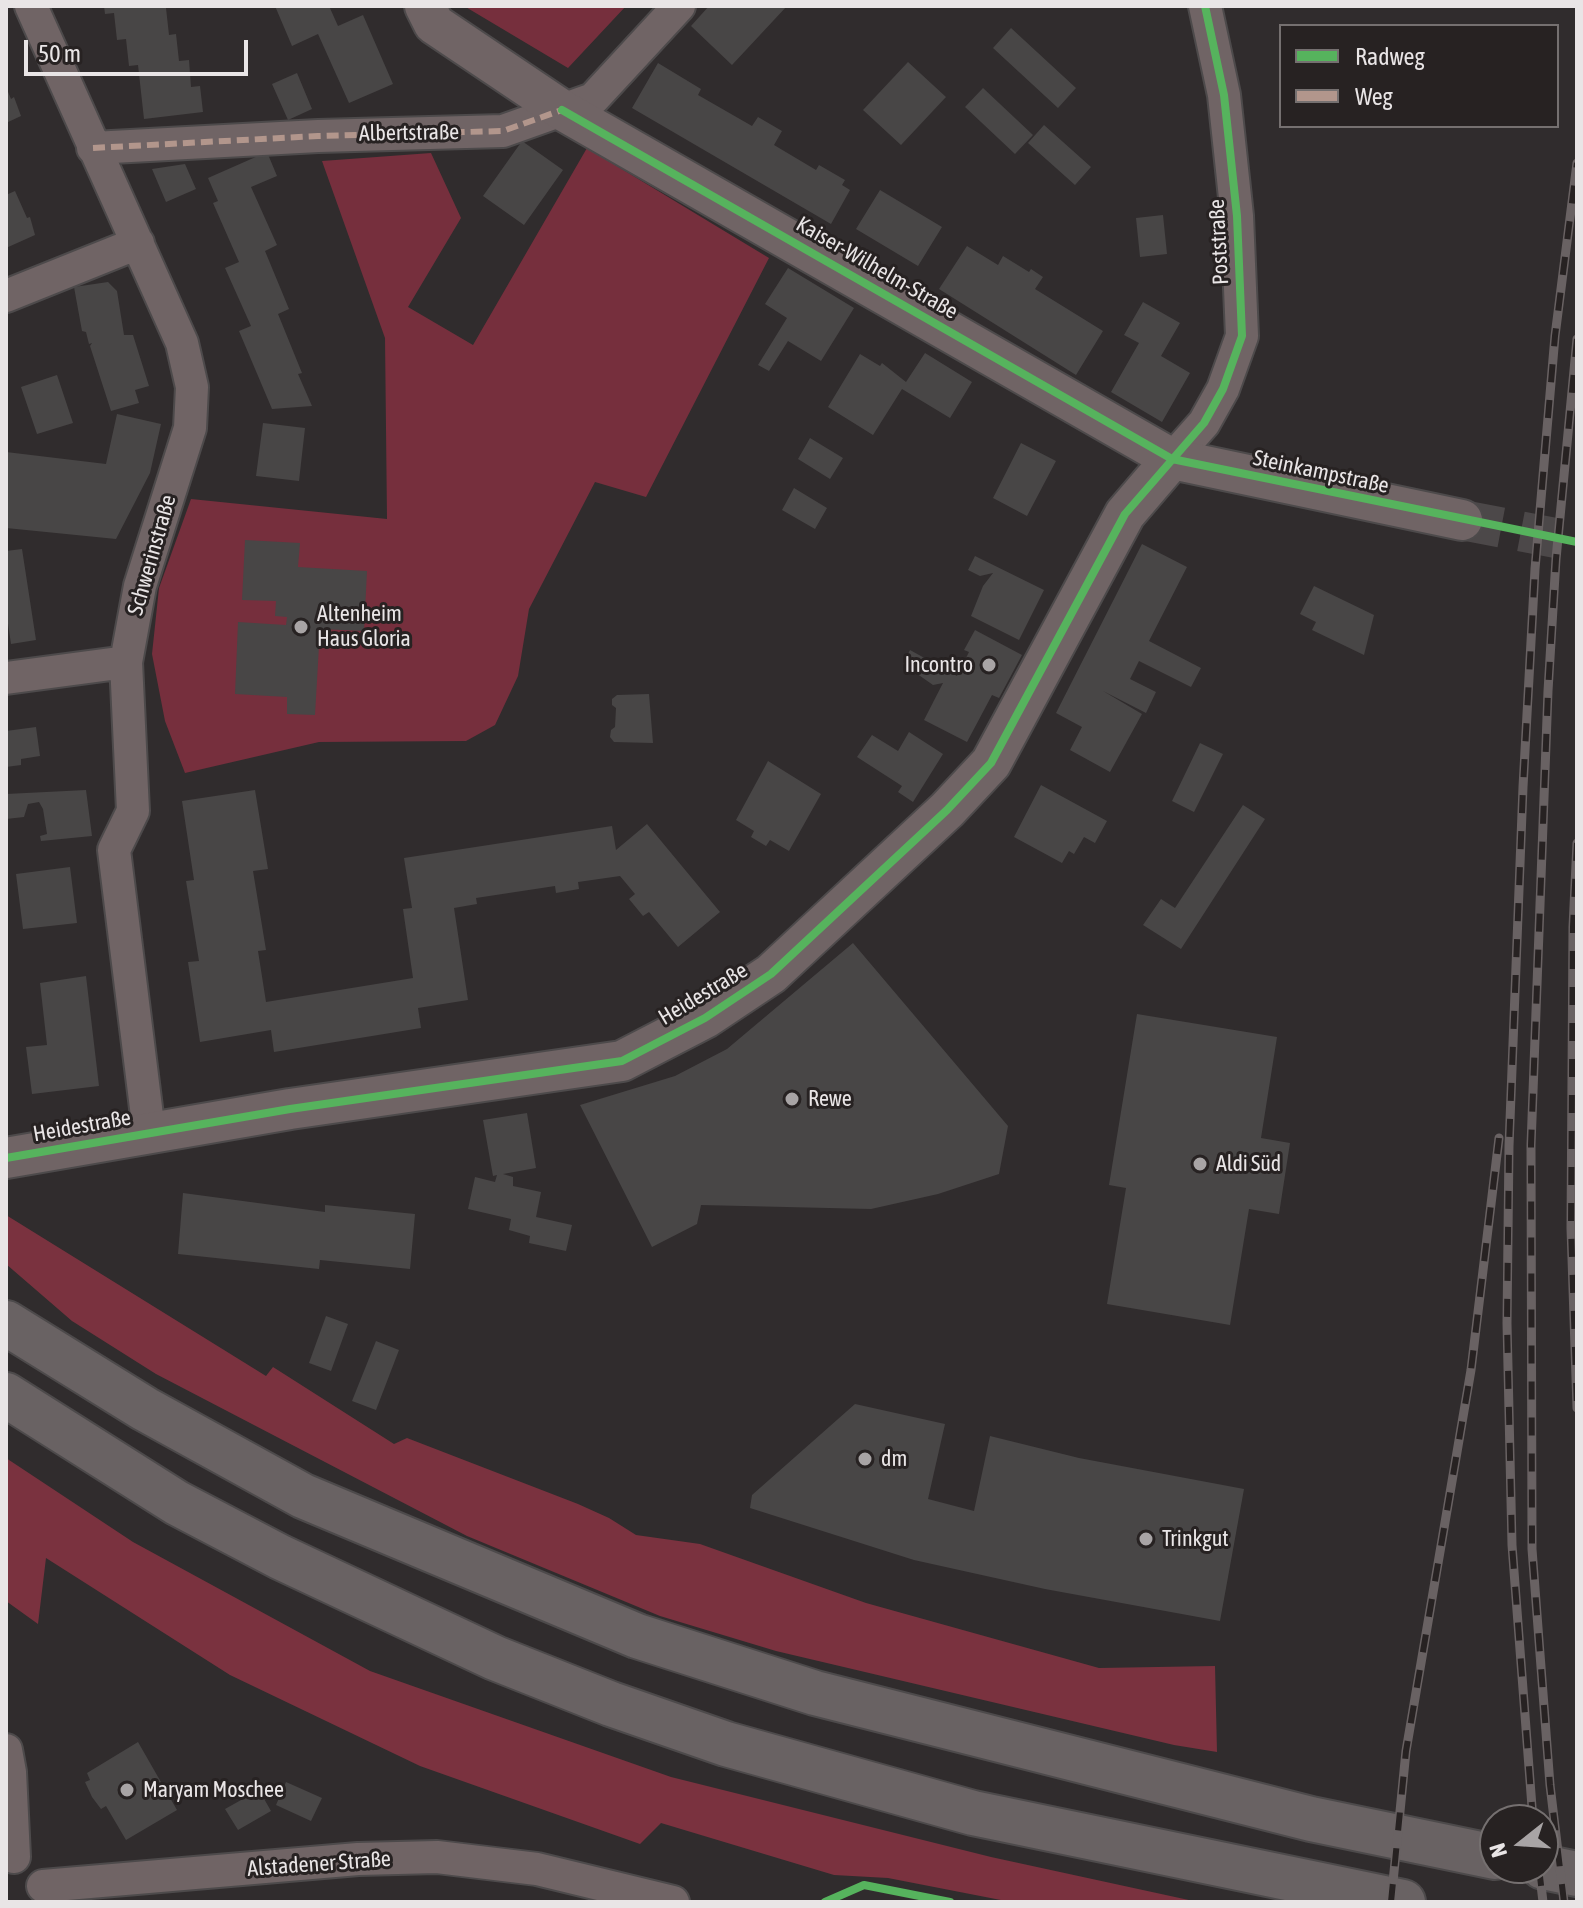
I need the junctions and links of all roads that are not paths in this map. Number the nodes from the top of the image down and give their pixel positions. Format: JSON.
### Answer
{"nodes":[{"id":1,"x":31,"y":6,"type":"edge"},
{"id":2,"x":425,"y":6,"type":"edge"},
{"id":3,"x":679,"y":6,"type":"edge"},
{"id":4,"x":1205,"y":6,"type":"edge"},
{"id":5,"x":562,"y":110,"type":"junction"},
{"id":6,"x":93,"y":148,"type":"junction"},
{"id":7,"x":138,"y":243,"type":"junction"},
{"id":8,"x":6,"y":296,"type":"edge"},
{"id":9,"x":1172,"y":459,"type":"junction"},
{"id":10,"x":1462,"y":520,"type":"tunnel mouth"},
{"id":11,"x":126,"y":662,"type":"junction"},
{"id":12,"x":6,"y":678,"type":"edge"},
{"id":13,"x":149,"y":1132,"type":"junction"},
{"id":14,"x":6,"y":1158,"type":"edge"},
{"id":15,"x":6,"y":1323,"type":"edge"},
{"id":16,"x":6,"y":1395,"type":"edge"},
{"id":17,"x":6,"y":1750,"type":"edge"},
{"id":18,"x":1479,"y":1854,"type":"edge"},
{"id":19,"x":10,"y":1858,"type":"edge"},
{"id":20,"x":590,"y":1892,"type":"edge"},
{"id":21,"x":42,"y":1894,"type":"edge"},
{"id":22,"x":673,"y":1902,"type":"edge"},
{"id":23,"x":1403,"y":1902,"type":"edge"}],
"edges":[{"from":1,"to":6,"type":"street","name":"Schwerinstraße"},
{"from":2,"to":5,"type":"street","name":"Kaiser-Wilhelm-Straße"},
{"from":3,"to":5,"type":"street","name":"Albertstraße"},
{"from":4,"to":9,"type":"street","name":"Poststraße"},
{"from":5,"to":6,"type":"street","name":"Albertstraße"},
{"from":5,"to":9,"type":"street","name":"Kaiser-Wilhelm-Straße"},
{"from":6,"to":7,"type":"street","name":"Schwerinstraße"},
{"from":7,"to":8,"type":"street"},
{"from":7,"to":11,"type":"street","name":"Schwerinstraße"},
{"from":9,"to":10,"type":"street","name":"Steinkampstraße"},
{"from":9,"to":13,"type":"street","name":"Heidestraße"},
{"from":11,"to":12,"type":"street"},
{"from":11,"to":13,"type":"street","name":"Schwerinstraße"},
{"from":13,"to":14,"type":"street","name":"Heidestraße"},
{"from":15,"to":18,"type":"highway"},
{"from":16,"to":23,"type":"highway"},
{"from":17,"to":19,"type":"street"},
{"from":19,"to":21,"type":"street"},
{"from":20,"to":21,"type":"street","name":"Alstadener Straße"},
{"from":20,"to":22,"type":"street","name":"Alstadener Straße"}]}
